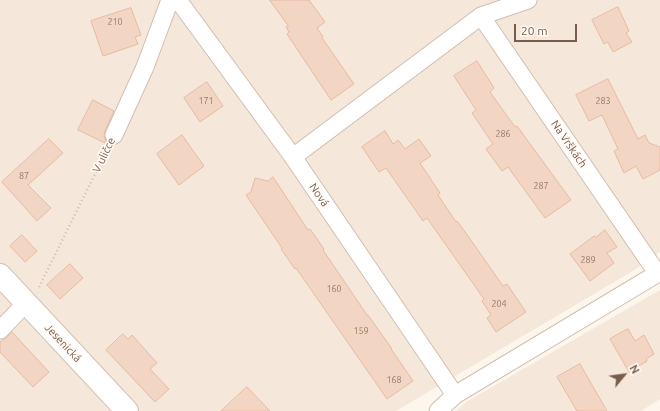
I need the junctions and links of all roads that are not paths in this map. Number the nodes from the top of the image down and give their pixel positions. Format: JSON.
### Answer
{"nodes":[{"id":1,"x":170,"y":0,"type":"edge"},
{"id":2,"x":178,"y":0,"type":"edge"},
{"id":3,"x":528,"y":0,"type":"edge"},
{"id":4,"x":481,"y":16,"type":"junction"},
{"id":5,"x":114,"y":135,"type":"road end"},
{"id":6,"x":294,"y":157,"type":"junction"},
{"id":7,"x":659,"y":272,"type":"edge"},
{"id":8,"x":0,"y":275,"type":"edge"},
{"id":9,"x":26,"y":304,"type":"junction"},
{"id":10,"x":0,"y":330,"type":"edge"},
{"id":11,"x":455,"y":395,"type":"junction"},
{"id":12,"x":127,"y":411,"type":"edge"},
{"id":13,"x":438,"y":411,"type":"edge"}],
"edges":[{"from":1,"to":5,"type":"street","name":"V uličce"},
{"from":2,"to":6,"type":"street","name":"Nová"},
{"from":3,"to":4,"type":"street"},
{"from":4,"to":6,"type":"street"},
{"from":4,"to":7,"type":"street","name":"Na Vrškách"},
{"from":6,"to":11,"type":"street","name":"Nová"},
{"from":7,"to":11,"type":"street","name":"Na Vrškách"},
{"from":8,"to":9,"type":"main road","name":"Jesenická"},
{"from":9,"to":10,"type":"street"},
{"from":9,"to":12,"type":"main road","name":"Jesenická"},
{"from":11,"to":13,"type":"street","name":"Na Vrškách"}]}
